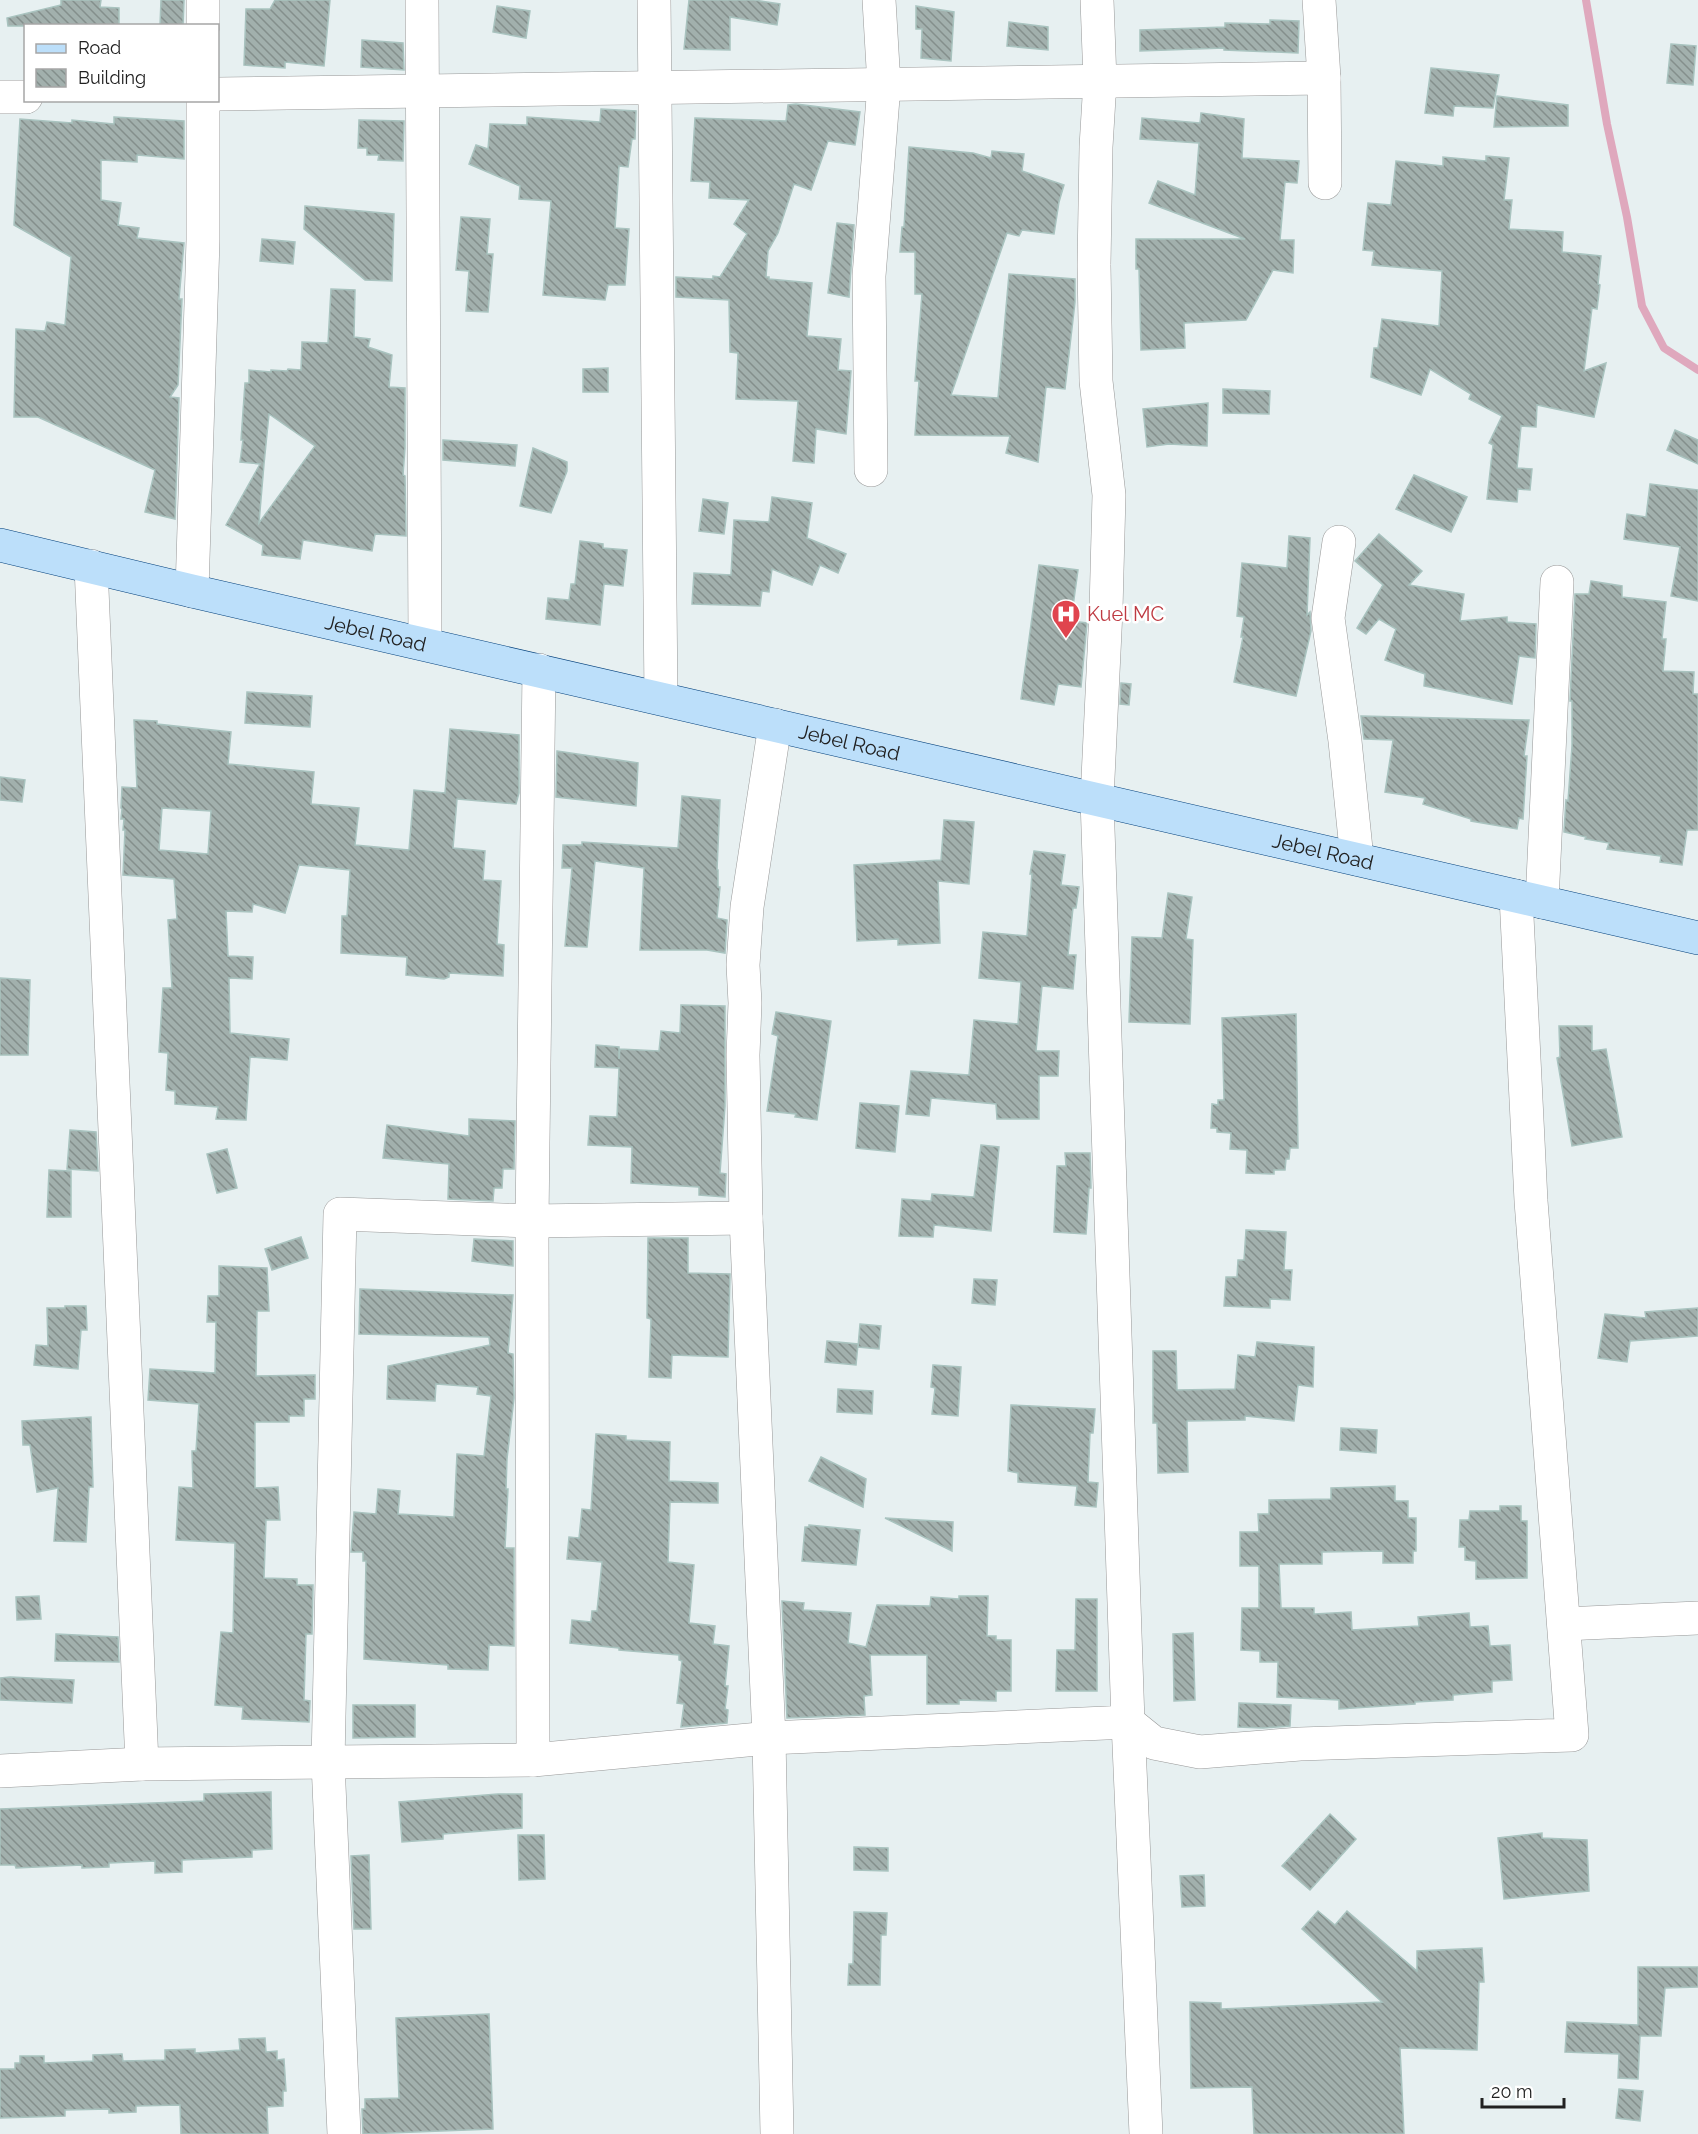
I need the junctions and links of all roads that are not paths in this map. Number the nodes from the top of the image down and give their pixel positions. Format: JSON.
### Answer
{"nodes":[{"id":1,"x":203,"y":0,"type":"edge"},
{"id":2,"x":422,"y":0,"type":"edge"},
{"id":3,"x":654,"y":0,"type":"edge"},
{"id":4,"x":879,"y":0,"type":"edge"},
{"id":5,"x":1098,"y":0,"type":"edge"},
{"id":6,"x":1319,"y":0,"type":"edge"},
{"id":7,"x":203,"y":24,"type":"edge"},
{"id":8,"x":1324,"y":78,"type":"junction"},
{"id":9,"x":1100,"y":81,"type":"junction"},
{"id":10,"x":884,"y":85,"type":"junction"},
{"id":11,"x":654,"y":88,"type":"junction"},
{"id":12,"x":422,"y":91,"type":"junction"},
{"id":13,"x":219,"y":94,"type":"edge"},
{"id":14,"x":0,"y":97,"type":"edge"},
{"id":15,"x":24,"y":97,"type":"edge"},
{"id":16,"x":203,"y":102,"type":"edge"},
{"id":17,"x":1325,"y":183,"type":"dead end"},
{"id":18,"x":871,"y":470,"type":"dead end"},
{"id":19,"x":1339,"y":542,"type":"dead end"},
{"id":20,"x":0,"y":545,"type":"edge"},
{"id":21,"x":91,"y":566,"type":"junction"},
{"id":22,"x":1557,"y":582,"type":"dead end"},
{"id":23,"x":192,"y":591,"type":"junction"},
{"id":24,"x":426,"y":644,"type":"junction"},
{"id":25,"x":539,"y":670,"type":"junction"},
{"id":26,"x":661,"y":698,"type":"junction"},
{"id":27,"x":775,"y":725,"type":"junction"},
{"id":28,"x":1097,"y":799,"type":"junction"},
{"id":29,"x":1357,"y":859,"type":"junction"},
{"id":30,"x":1529,"y":899,"type":"junction"},
{"id":31,"x":1698,"y":938,"type":"edge"},
{"id":32,"x":746,"y":1218,"type":"junction"},
{"id":33,"x":532,"y":1221,"type":"junction"},
{"id":34,"x":1698,"y":1618,"type":"edge"},
{"id":35,"x":1564,"y":1624,"type":"junction"},
{"id":36,"x":1128,"y":1722,"type":"junction"},
{"id":37,"x":769,"y":1738,"type":"junction"},
{"id":38,"x":532,"y":1760,"type":"junction"},
{"id":39,"x":328,"y":1762,"type":"junction"},
{"id":40,"x":142,"y":1764,"type":"junction"},
{"id":41,"x":0,"y":1771,"type":"edge"},
{"id":42,"x":344,"y":2134,"type":"edge"},
{"id":43,"x":777,"y":2134,"type":"edge"},
{"id":44,"x":1146,"y":2134,"type":"edge"}],
"edges":[{"from":1,"to":7,"type":"street"},
{"from":2,"to":12,"type":"street"},
{"from":3,"to":11,"type":"street"},
{"from":4,"to":10,"type":"street"},
{"from":5,"to":9,"type":"street"},
{"from":6,"to":8,"type":"street"},
{"from":8,"to":9,"type":"street"},
{"from":8,"to":17,"type":"street"},
{"from":9,"to":10,"type":"street"},
{"from":9,"to":28,"type":"street"},
{"from":10,"to":11,"type":"street"},
{"from":10,"to":18,"type":"street"},
{"from":11,"to":12,"type":"street"},
{"from":11,"to":26,"type":"street"},
{"from":12,"to":13,"type":"street"},
{"from":12,"to":24,"type":"street"},
{"from":14,"to":15,"type":"street"},
{"from":16,"to":23,"type":"street"},
{"from":19,"to":29,"type":"street"},
{"from":20,"to":21,"type":"main road","name":"Jebel Road"},
{"from":21,"to":23,"type":"main road","name":"Jebel Road"},
{"from":21,"to":40,"type":"street"},
{"from":22,"to":30,"type":"street"},
{"from":23,"to":24,"type":"main road","name":"Jebel Road"},
{"from":24,"to":25,"type":"main road","name":"Jebel Road"},
{"from":25,"to":26,"type":"main road","name":"Jebel Road"},
{"from":25,"to":33,"type":"street"},
{"from":26,"to":27,"type":"main road","name":"Jebel Road"},
{"from":27,"to":28,"type":"main road","name":"Jebel Road"},
{"from":27,"to":32,"type":"street"},
{"from":28,"to":29,"type":"main road","name":"Jebel Road"},
{"from":28,"to":36,"type":"street"},
{"from":29,"to":30,"type":"main road","name":"Jebel Road"},
{"from":30,"to":31,"type":"main road","name":"Jebel Road"},
{"from":30,"to":35,"type":"street"},
{"from":32,"to":33,"type":"street"},
{"from":32,"to":37,"type":"street"},
{"from":33,"to":38,"type":"street"},
{"from":33,"to":39,"type":"street"},
{"from":34,"to":35,"type":"street"},
{"from":35,"to":36,"type":"street"},
{"from":36,"to":37,"type":"street"},
{"from":36,"to":44,"type":"street"},
{"from":37,"to":38,"type":"street"},
{"from":37,"to":43,"type":"street"},
{"from":38,"to":39,"type":"street"},
{"from":39,"to":40,"type":"street"},
{"from":39,"to":42,"type":"street"},
{"from":40,"to":41,"type":"street"}]}
